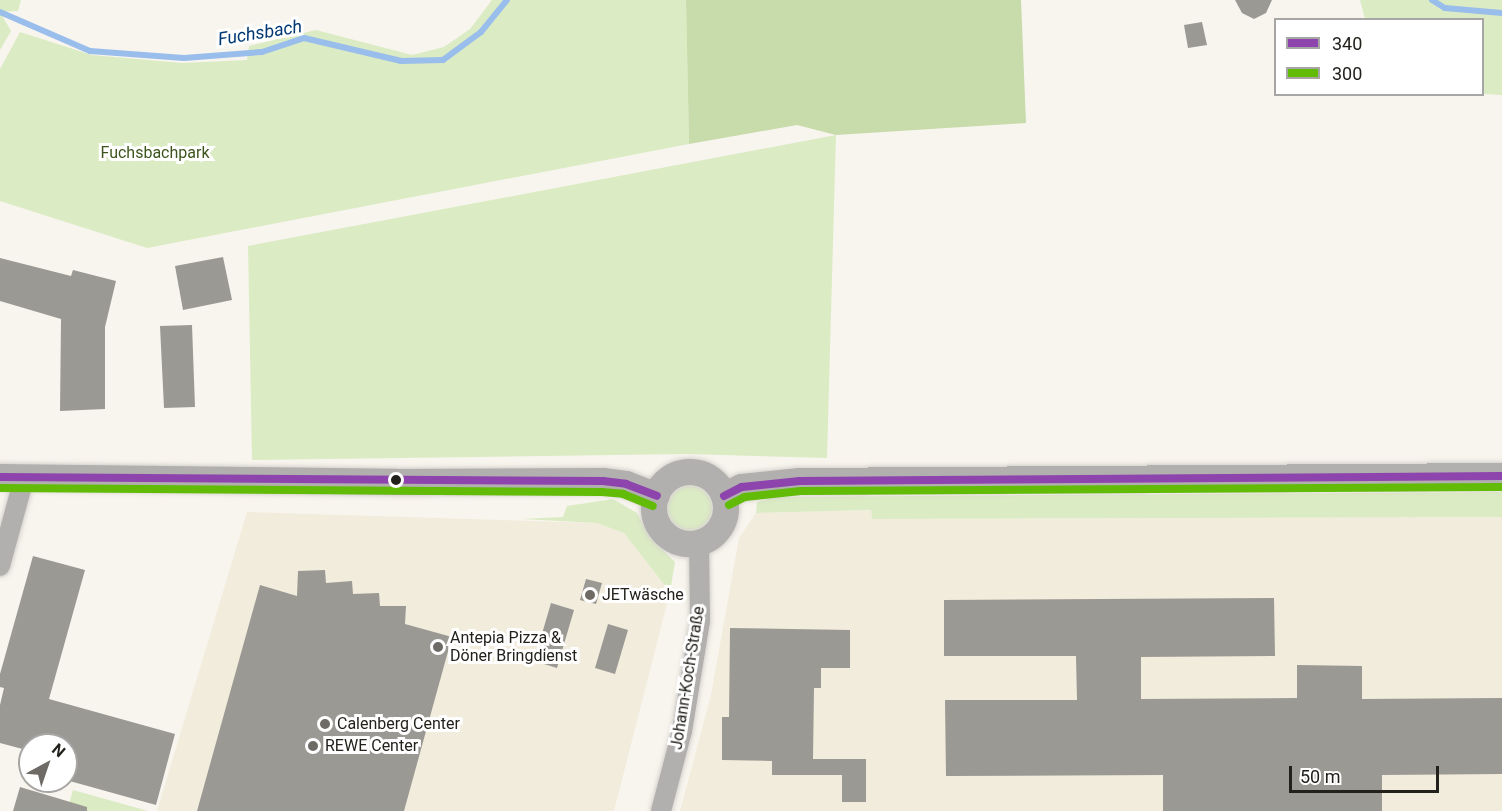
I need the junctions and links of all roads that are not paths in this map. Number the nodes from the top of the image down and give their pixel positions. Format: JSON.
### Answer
{"nodes":[{"id":1,"x":1502,"y":476,"type":"edge"},
{"id":2,"x":12,"y":477,"type":"edge"},
{"id":3,"x":657,"y":496,"type":"junction"},
{"id":4,"x":724,"y":496,"type":"junction"},
{"id":5,"x":699,"y":543,"type":"junction"},
{"id":6,"x":0,"y":566,"type":"edge"},
{"id":7,"x":661,"y":811,"type":"edge"}],
"edges":[{"from":1,"to":4,"type":"street"},
{"from":2,"to":3,"type":"street"},
{"from":2,"to":6,"type":"street"},
{"from":3,"to":4,"type":"street"},
{"from":3,"to":5,"type":"street"},
{"from":4,"to":5,"type":"street"},
{"from":5,"to":7,"type":"street","name":"Johann-Koch-Straße"}]}
